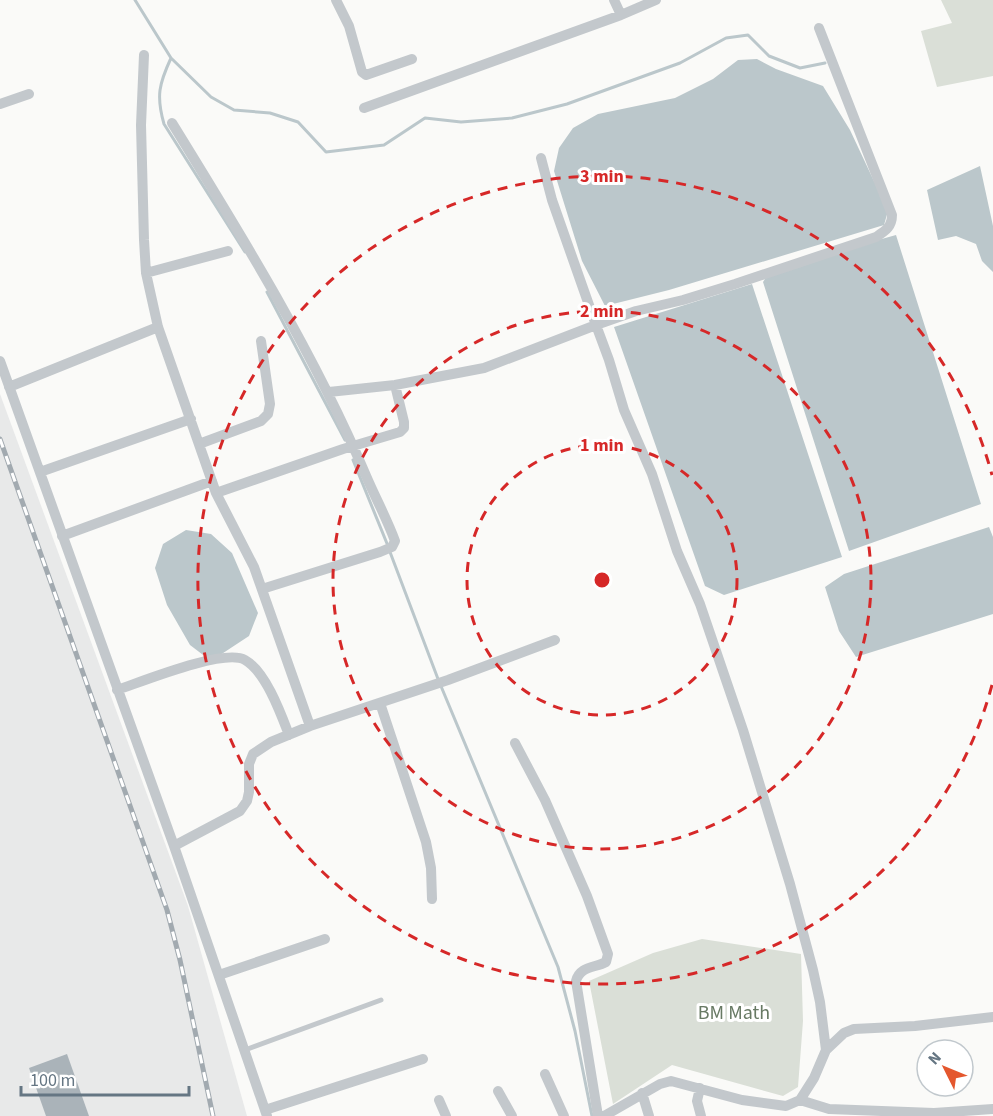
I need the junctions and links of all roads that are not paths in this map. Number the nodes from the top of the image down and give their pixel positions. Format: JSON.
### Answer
{"nodes":[{"id":1,"x":336,"y":0,"type":"edge"},
{"id":2,"x":614,"y":0,"type":"edge"},
{"id":3,"x":656,"y":0,"type":"edge"},
{"id":4,"x":621,"y":15,"type":"junction"},
{"id":5,"x":819,"y":28,"type":"dead end"},
{"id":6,"x":144,"y":55,"type":"dead end"},
{"id":7,"x":412,"y":59,"type":"dead end"},
{"id":8,"x":29,"y":94,"type":"dead end"},
{"id":9,"x":0,"y":104,"type":"edge"},
{"id":10,"x":364,"y":108,"type":"dead end"},
{"id":11,"x":172,"y":123,"type":"dead end"},
{"id":12,"x":541,"y":158,"type":"dead end"},
{"id":13,"x":228,"y":251,"type":"dead end"},
{"id":14,"x":146,"y":273,"type":"junction"},
{"id":15,"x":596,"y":325,"type":"junction"},
{"id":16,"x":158,"y":327,"type":"junction"},
{"id":17,"x":261,"y":341,"type":"dead end"},
{"id":18,"x":0,"y":361,"type":"edge"},
{"id":19,"x":395,"y":385,"type":"junction"},
{"id":20,"x":9,"y":387,"type":"junction"},
{"id":21,"x":328,"y":392,"type":"junction"},
{"id":22,"x":191,"y":419,"type":"junction"},
{"id":23,"x":199,"y":444,"type":"junction"},
{"id":24,"x":349,"y":447,"type":"junction"},
{"id":25,"x":40,"y":472,"type":"junction"},
{"id":26,"x":212,"y":481,"type":"junction"},
{"id":27,"x":216,"y":493,"type":"junction"},
{"id":28,"x":62,"y":536,"type":"junction"},
{"id":29,"x":262,"y":590,"type":"junction"},
{"id":30,"x":555,"y":640,"type":"dead end"},
{"id":31,"x":117,"y":690,"type":"junction"},
{"id":32,"x":380,"y":703,"type":"junction"},
{"id":33,"x":310,"y":726,"type":"junction"},
{"id":34,"x":289,"y":735,"type":"junction"},
{"id":35,"x":515,"y":743,"type":"dead end"},
{"id":36,"x":174,"y":846,"type":"junction"},
{"id":37,"x":432,"y":899,"type":"dead end"},
{"id":38,"x":325,"y":939,"type":"dead end"},
{"id":39,"x":219,"y":975,"type":"junction"},
{"id":40,"x":381,"y":1000,"type":"dead end"},
{"id":41,"x":993,"y":1017,"type":"edge"},
{"id":42,"x":245,"y":1050,"type":"junction"},
{"id":43,"x":826,"y":1050,"type":"junction"},
{"id":44,"x":423,"y":1059,"type":"dead end"},
{"id":45,"x":544,"y":1074,"type":"dead end"},
{"id":46,"x":700,"y":1088,"type":"junction"},
{"id":47,"x":498,"y":1091,"type":"dead end"},
{"id":48,"x":642,"y":1094,"type":"junction"},
{"id":49,"x":439,"y":1100,"type":"dead end"},
{"id":50,"x":800,"y":1100,"type":"junction"},
{"id":51,"x":993,"y":1109,"type":"edge"},
{"id":52,"x":787,"y":1111,"type":"edge"},
{"id":53,"x":266,"y":1113,"type":"edge"},
{"id":54,"x":883,"y":1113,"type":"edge"},
{"id":55,"x":446,"y":1116,"type":"edge"},
{"id":56,"x":512,"y":1116,"type":"edge"},
{"id":57,"x":564,"y":1116,"type":"edge"},
{"id":58,"x":598,"y":1116,"type":"edge"},
{"id":59,"x":604,"y":1116,"type":"edge"},
{"id":60,"x":649,"y":1116,"type":"edge"},
{"id":61,"x":701,"y":1116,"type":"edge"}],
"edges":[{"from":1,"to":7,"type":"street"},
{"from":2,"to":4,"type":"street"},
{"from":3,"to":4,"type":"street"},
{"from":4,"to":10,"type":"street"},
{"from":5,"to":15,"type":"street"},
{"from":6,"to":14,"type":"street"},
{"from":8,"to":9,"type":"street"},
{"from":11,"to":21,"type":"street"},
{"from":12,"to":15,"type":"street"},
{"from":13,"to":14,"type":"street"},
{"from":14,"to":16,"type":"street"},
{"from":15,"to":19,"type":"street"},
{"from":15,"to":43,"type":"street"},
{"from":16,"to":20,"type":"street"},
{"from":16,"to":22,"type":"street"},
{"from":17,"to":23,"type":"street"},
{"from":18,"to":20,"type":"street"},
{"from":19,"to":21,"type":"street"},
{"from":19,"to":24,"type":"street"},
{"from":20,"to":25,"type":"street"},
{"from":21,"to":24,"type":"street"},
{"from":22,"to":23,"type":"street"},
{"from":22,"to":25,"type":"street"},
{"from":23,"to":26,"type":"street"},
{"from":24,"to":27,"type":"street"},
{"from":24,"to":29,"type":"street"},
{"from":25,"to":28,"type":"street"},
{"from":26,"to":27,"type":"street"},
{"from":26,"to":28,"type":"street"},
{"from":27,"to":29,"type":"street"},
{"from":28,"to":31,"type":"street"},
{"from":29,"to":33,"type":"street"},
{"from":30,"to":32,"type":"street"},
{"from":31,"to":34,"type":"street"},
{"from":31,"to":36,"type":"street"},
{"from":32,"to":33,"type":"street"},
{"from":32,"to":37,"type":"street"},
{"from":33,"to":34,"type":"street"},
{"from":34,"to":36,"type":"street"},
{"from":35,"to":58,"type":"street"},
{"from":36,"to":39,"type":"street"},
{"from":38,"to":39,"type":"street"},
{"from":39,"to":42,"type":"street"},
{"from":40,"to":42,"type":"lane"},
{"from":41,"to":43,"type":"street"},
{"from":42,"to":53,"type":"street"},
{"from":43,"to":50,"type":"street"},
{"from":44,"to":53,"type":"street"},
{"from":45,"to":57,"type":"street"},
{"from":46,"to":48,"type":"street"},
{"from":46,"to":52,"type":"street"},
{"from":46,"to":61,"type":"street"},
{"from":47,"to":56,"type":"street"},
{"from":48,"to":59,"type":"street"},
{"from":48,"to":60,"type":"street"},
{"from":49,"to":55,"type":"street"},
{"from":50,"to":52,"type":"street"},
{"from":50,"to":54,"type":"street"},
{"from":51,"to":54,"type":"street"}]}
